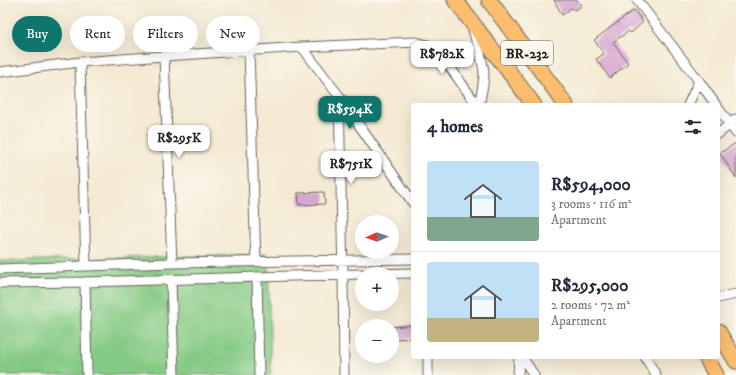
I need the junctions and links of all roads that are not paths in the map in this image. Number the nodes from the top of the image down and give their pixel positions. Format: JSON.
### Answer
{"nodes":[{"id":1,"x":455,"y":0,"type":"edge"},
{"id":2,"x":489,"y":0,"type":"edge"},
{"id":3,"x":637,"y":0,"type":"edge"},
{"id":4,"x":471,"y":21,"type":"junction"},
{"id":5,"x":302,"y":47,"type":"junction"},
{"id":6,"x":260,"y":50,"type":"edge"},
{"id":7,"x":232,"y":52,"type":"edge"},
{"id":8,"x":249,"y":52,"type":"edge"},
{"id":9,"x":164,"y":56,"type":"junction"},
{"id":10,"x":80,"y":62,"type":"junction"},
{"id":11,"x":0,"y":72,"type":"edge"},
{"id":12,"x":699,"y":81,"type":"junction"},
{"id":13,"x":339,"y":96,"type":"junction"},
{"id":14,"x":477,"y":103,"type":"edge"},
{"id":15,"x":478,"y":103,"type":"edge"},
{"id":16,"x":532,"y":103,"type":"edge"},
{"id":17,"x":565,"y":103,"type":"edge"},
{"id":18,"x":689,"y":103,"type":"edge"},
{"id":19,"x":715,"y":103,"type":"edge"},
{"id":20,"x":720,"y":110,"type":"edge"},
{"id":21,"x":733,"y":122,"type":"edge"},
{"id":22,"x":720,"y":132,"type":"edge"},
{"id":23,"x":736,"y":133,"type":"edge"},
{"id":24,"x":411,"y":200,"type":"edge"},
{"id":25,"x":411,"y":259,"type":"edge"},
{"id":26,"x":343,"y":260,"type":"junction"},
{"id":27,"x":256,"y":262,"type":"junction"},
{"id":28,"x":172,"y":263,"type":"junction"},
{"id":29,"x":86,"y":266,"type":"junction"},
{"id":30,"x":0,"y":269,"type":"edge"},
{"id":31,"x":399,"y":273,"type":"edge"},
{"id":32,"x":411,"y":273,"type":"edge"},
{"id":33,"x":355,"y":274,"type":"edge"},
{"id":34,"x":343,"y":275,"type":"junction"},
{"id":35,"x":257,"y":277,"type":"junction"},
{"id":36,"x":171,"y":280,"type":"junction"},
{"id":37,"x":85,"y":282,"type":"junction"},
{"id":38,"x":0,"y":283,"type":"edge"},
{"id":39,"x":736,"y":294,"type":"edge"},
{"id":40,"x":720,"y":298,"type":"edge"},
{"id":41,"x":720,"y":334,"type":"edge"},
{"id":42,"x":428,"y":359,"type":"edge"},
{"id":43,"x":520,"y":359,"type":"edge"},
{"id":44,"x":522,"y":359,"type":"edge"},
{"id":45,"x":646,"y":359,"type":"edge"},
{"id":46,"x":707,"y":359,"type":"edge"},
{"id":47,"x":736,"y":361,"type":"edge"},
{"id":48,"x":87,"y":375,"type":"edge"},
{"id":49,"x":174,"y":375,"type":"edge"},
{"id":50,"x":259,"y":375,"type":"edge"},
{"id":51,"x":344,"y":375,"type":"edge"},
{"id":52,"x":428,"y":375,"type":"edge"},
{"id":53,"x":518,"y":375,"type":"edge"},
{"id":54,"x":534,"y":375,"type":"edge"},
{"id":55,"x":656,"y":375,"type":"edge"},
{"id":56,"x":716,"y":375,"type":"edge"}],
"edges":[{"from":1,"to":4,"type":"highway","number":"BR-232"},
{"from":2,"to":17,"type":"highway","number":"BR-232"},
{"from":3,"to":12,"type":"street"},
{"from":4,"to":15,"type":"street"},
{"from":4,"to":16,"type":"highway","number":"BR-232"},
{"from":5,"to":6,"type":"street"},
{"from":5,"to":13,"type":"street"},
{"from":5,"to":14,"type":"street"},
{"from":7,"to":9,"type":"street"},
{"from":8,"to":27,"type":"street"},
{"from":9,"to":10,"type":"street"},
{"from":9,"to":28,"type":"street"},
{"from":10,"to":11,"type":"street"},
{"from":10,"to":29,"type":"street"},
{"from":12,"to":18,"type":"street"},
{"from":12,"to":19,"type":"street"},
{"from":13,"to":24,"type":"street"},
{"from":13,"to":26,"type":"street"},
{"from":20,"to":21,"type":"street"},
{"from":21,"to":22,"type":"street"},
{"from":21,"to":23,"type":"street"},
{"from":25,"to":26,"type":"street"},
{"from":26,"to":27,"type":"street"},
{"from":26,"to":34,"type":"street"},
{"from":27,"to":28,"type":"street"},
{"from":28,"to":29,"type":"street"},
{"from":29,"to":30,"type":"street"},
{"from":31,"to":32,"type":"street"},
{"from":33,"to":34,"type":"street"},
{"from":34,"to":35,"type":"street"},
{"from":34,"to":51,"type":"street"},
{"from":35,"to":36,"type":"street"},
{"from":35,"to":50,"type":"street"},
{"from":36,"to":37,"type":"street"},
{"from":36,"to":49,"type":"street"},
{"from":37,"to":38,"type":"street"},
{"from":37,"to":48,"type":"street"},
{"from":39,"to":40,"type":"street"},
{"from":41,"to":47,"type":"highway"},
{"from":42,"to":52,"type":"street"},
{"from":43,"to":53,"type":"street"},
{"from":44,"to":54,"type":"street"},
{"from":45,"to":55,"type":"street"},
{"from":46,"to":56,"type":"highway"}]}
